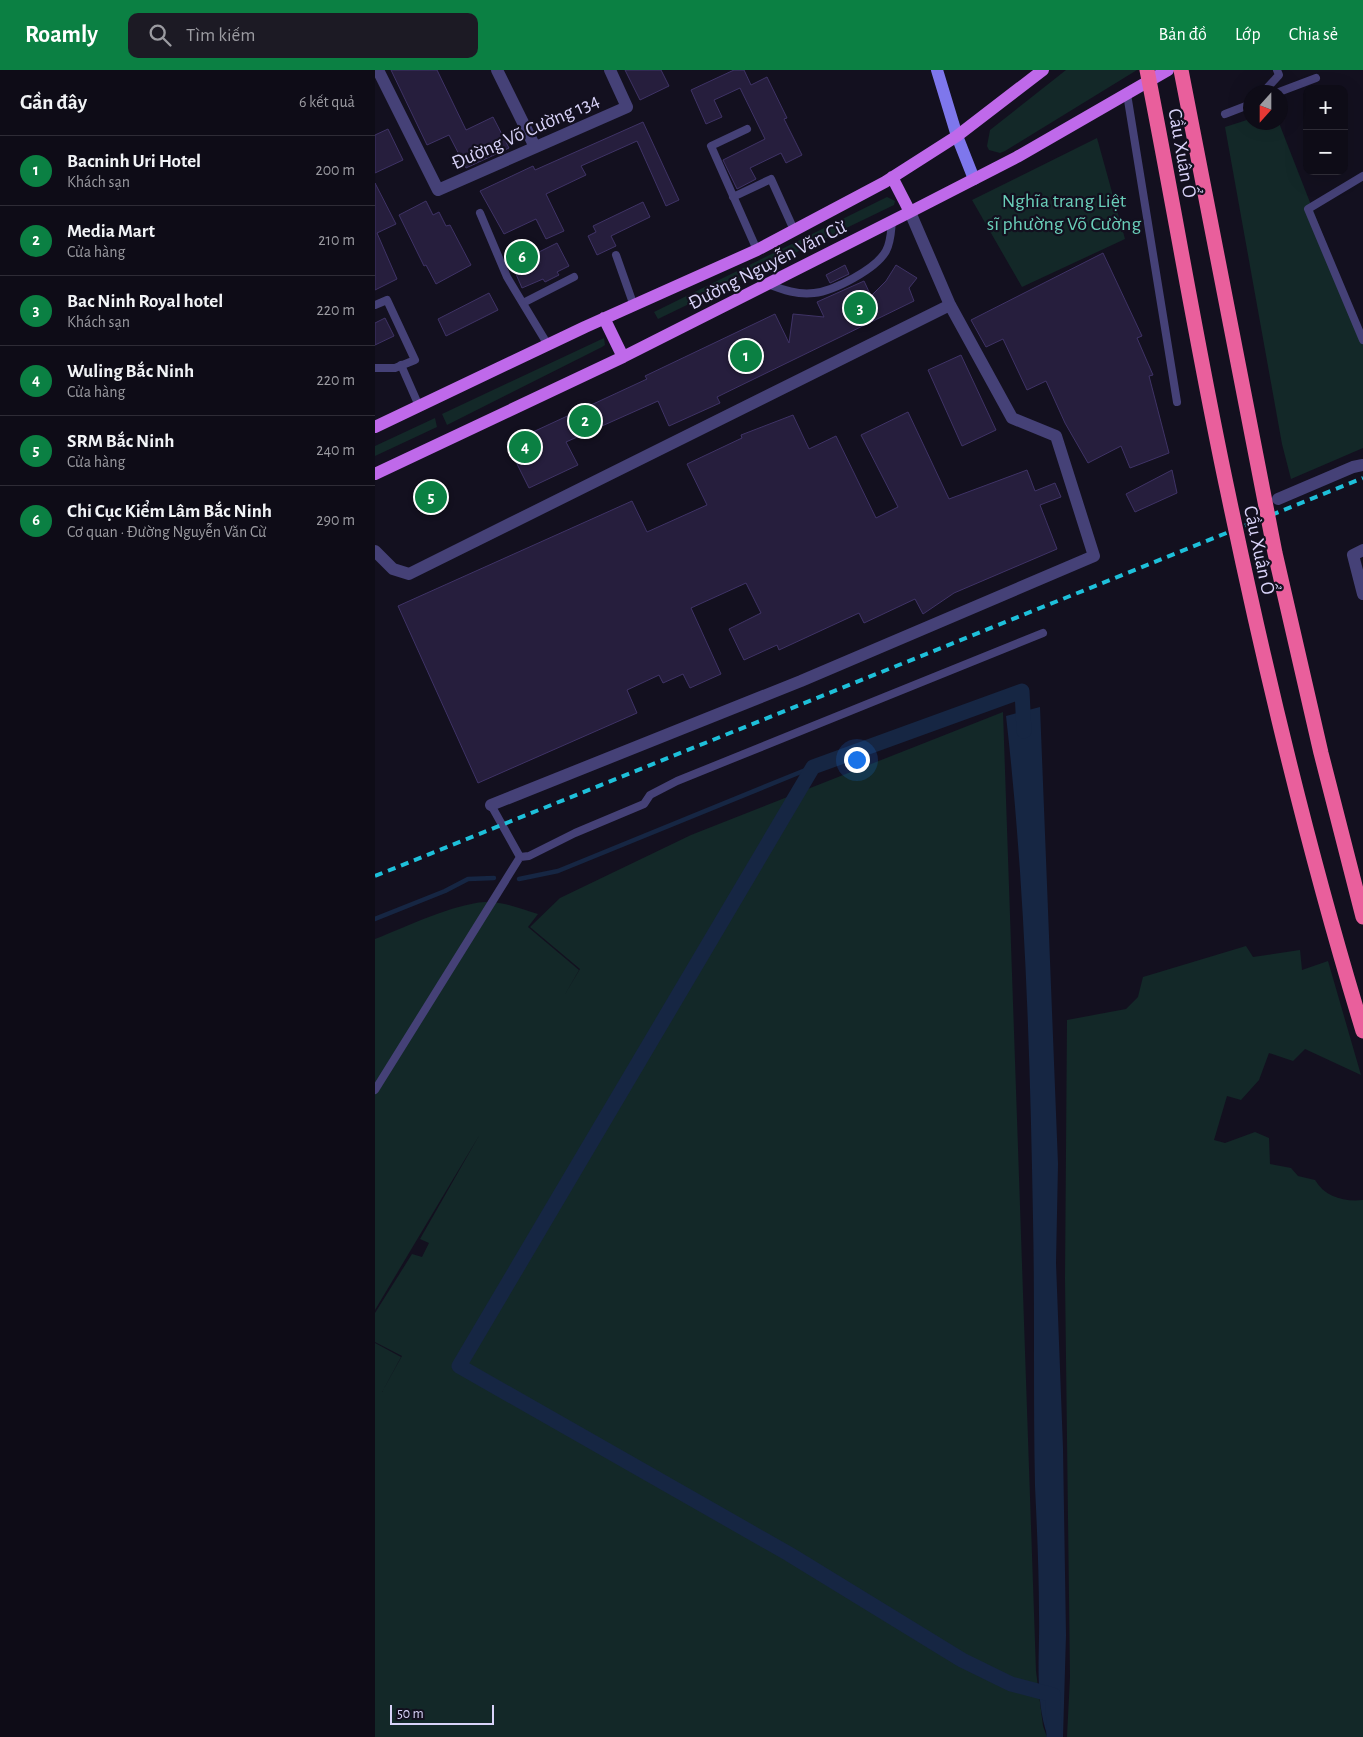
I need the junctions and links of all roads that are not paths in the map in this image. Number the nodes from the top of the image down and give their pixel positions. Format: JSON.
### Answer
{"nodes":[{"id":1,"x":378,"y":70,"type":"edge"},
{"id":2,"x":497,"y":70,"type":"edge"},
{"id":3,"x":610,"y":70,"type":"edge"},
{"id":4,"x":937,"y":70,"type":"edge"},
{"id":5,"x":1042,"y":70,"type":"edge"},
{"id":6,"x":1147,"y":70,"type":"edge"},
{"id":7,"x":1168,"y":70,"type":"edge"},
{"id":8,"x":1181,"y":70,"type":"edge"},
{"id":9,"x":1277,"y":70,"type":"edge"},
{"id":10,"x":1316,"y":78,"type":"dead end"},
{"id":11,"x":1269,"y":85,"type":"edge"},
{"id":12,"x":1288,"y":89,"type":"edge"},
{"id":13,"x":1127,"y":94,"type":"junction"},
{"id":14,"x":1243,"y":107,"type":"edge"},
{"id":15,"x":1225,"y":114,"type":"dead end"},
{"id":16,"x":747,"y":128,"type":"dead end"},
{"id":17,"x":957,"y":136,"type":"junction"},
{"id":18,"x":535,"y":147,"type":"junction"},
{"id":19,"x":1363,"y":176,"type":"edge"},
{"id":20,"x":892,"y":177,"type":"junction"},
{"id":21,"x":974,"y":179,"type":"junction"},
{"id":22,"x":733,"y":197,"type":"junction"},
{"id":23,"x":910,"y":212,"type":"junction"},
{"id":24,"x":480,"y":213,"type":"dead end"},
{"id":25,"x":892,"y":221,"type":"junction"},
{"id":26,"x":794,"y":230,"type":"junction"},
{"id":27,"x":757,"y":250,"type":"junction"},
{"id":28,"x":616,"y":255,"type":"dead end"},
{"id":29,"x":574,"y":277,"type":"dead end"},
{"id":30,"x":768,"y":284,"type":"junction"},
{"id":31,"x":523,"y":303,"type":"junction"},
{"id":32,"x":375,"y":305,"type":"edge"},
{"id":33,"x":950,"y":305,"type":"junction"},
{"id":34,"x":634,"y":306,"type":"junction"},
{"id":35,"x":605,"y":318,"type":"junction"},
{"id":36,"x":1363,"y":340,"type":"edge"},
{"id":37,"x":548,"y":345,"type":"junction"},
{"id":38,"x":623,"y":357,"type":"junction"},
{"id":39,"x":401,"y":366,"type":"junction"},
{"id":40,"x":375,"y":368,"type":"edge"},
{"id":41,"x":1177,"y":402,"type":"dead end"},
{"id":42,"x":419,"y":406,"type":"junction"},
{"id":43,"x":375,"y":427,"type":"edge"},
{"id":44,"x":1363,"y":465,"type":"edge"},
{"id":45,"x":375,"y":474,"type":"edge"},
{"id":46,"x":1278,"y":499,"type":"dead end"},
{"id":47,"x":1363,"y":550,"type":"edge"},
{"id":48,"x":375,"y":551,"type":"edge"},
{"id":49,"x":1363,"y":594,"type":"edge"},
{"id":50,"x":1043,"y":633,"type":"dead end"},
{"id":51,"x":491,"y":805,"type":"joint"},
{"id":52,"x":520,"y":857,"type":"junction"},
{"id":53,"x":1363,"y":917,"type":"edge"},
{"id":54,"x":1363,"y":1031,"type":"edge"},
{"id":55,"x":375,"y":1090,"type":"edge"}],
"edges":[{"from":1,"to":18,"type":"street","name":"Đường Võ Cường 134"},
{"from":2,"to":18,"type":"street"},
{"from":3,"to":18,"type":"street","name":"Đường Võ Cường 134"},
{"from":4,"to":17,"type":"street"},
{"from":5,"to":17,"type":"main road","name":"Đường Nguyễn Văn Cừ"},
{"from":6,"to":54,"type":"highway","name":"Cầu Xuân Ổ","bridge":true},
{"from":7,"to":13,"type":"main road","name":"Đường Nguyễn Văn Cừ"},
{"from":8,"to":53,"type":"highway","name":"Cầu Xuân Ổ","bridge":true},
{"from":9,"to":11,"type":"lane"},
{"from":10,"to":12,"type":"lane"},
{"from":13,"to":21,"type":"main road","name":"Đường Nguyễn Văn Cừ"},
{"from":13,"to":41,"type":"lane"},
{"from":14,"to":15,"type":"lane"},
{"from":16,"to":22,"type":"lane"},
{"from":17,"to":20,"type":"main road","name":"Đường Nguyễn Văn Cừ"},
{"from":17,"to":21,"type":"street"},
{"from":19,"to":36,"type":"lane"},
{"from":20,"to":23,"type":"main road"},
{"from":20,"to":26,"type":"main road","name":"Đường Nguyễn Văn Cừ"},
{"from":21,"to":23,"type":"main road","name":"Đường Nguyễn Văn Cừ"},
{"from":22,"to":26,"type":"lane"},
{"from":22,"to":27,"type":"lane"},
{"from":23,"to":25,"type":"main road","name":"Đường Nguyễn Văn Cừ"},
{"from":23,"to":33,"type":"street"},
{"from":24,"to":31,"type":"lane"},
{"from":25,"to":30,"type":"main road","name":"Đường Nguyễn Văn Cừ"},
{"from":25,"to":30,"type":"lane"},
{"from":26,"to":27,"type":"main road","name":"Đường Nguyễn Văn Cừ"},
{"from":27,"to":34,"type":"main road","name":"Đường Nguyễn Văn Cừ"},
{"from":28,"to":34,"type":"lane"},
{"from":29,"to":31,"type":"lane"},
{"from":30,"to":38,"type":"main road","name":"Đường Nguyễn Văn Cừ"},
{"from":31,"to":37,"type":"lane"},
{"from":32,"to":39,"type":"lane"},
{"from":33,"to":48,"type":"street"},
{"from":33,"to":51,"type":"street"},
{"from":34,"to":35,"type":"main road","name":"Đường Nguyễn Văn Cừ"},
{"from":35,"to":37,"type":"main road","name":"Đường Nguyễn Văn Cừ"},
{"from":35,"to":38,"type":"main road"},
{"from":37,"to":42,"type":"main road","name":"Đường Nguyễn Văn Cừ"},
{"from":38,"to":45,"type":"main road","name":"Đường Nguyễn Văn Cừ"},
{"from":39,"to":40,"type":"lane"},
{"from":39,"to":42,"type":"lane"},
{"from":42,"to":43,"type":"main road","name":"Đường Nguyễn Văn Cừ"},
{"from":44,"to":46,"type":"street"},
{"from":47,"to":49,"type":"street"},
{"from":50,"to":52,"type":"lane"},
{"from":51,"to":52,"type":"lane"},
{"from":52,"to":55,"type":"lane"}]}
